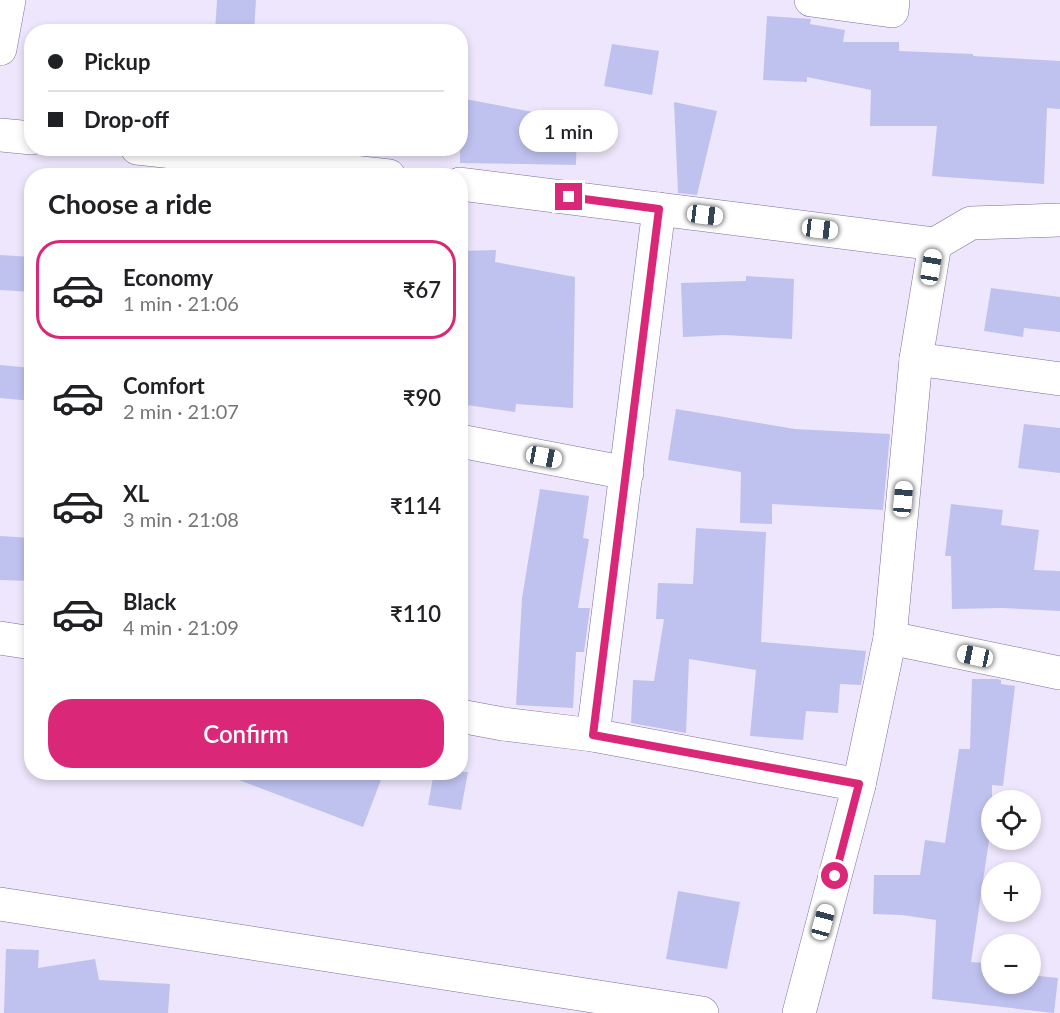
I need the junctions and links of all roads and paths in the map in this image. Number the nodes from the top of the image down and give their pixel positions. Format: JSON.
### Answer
{"nodes":[{"id":1,"x":9,"y":0,"type":"edge"},
{"id":2,"x":811,"y":0,"type":"edge"},
{"id":3,"x":893,"y":0,"type":"edge"},
{"id":4,"x":0,"y":49,"type":"edge"},
{"id":5,"x":0,"y":135,"type":"edge"},
{"id":6,"x":24,"y":137,"type":"edge"},
{"id":7,"x":185,"y":156,"type":"edge"},
{"id":8,"x":257,"y":168,"type":"edge"},
{"id":9,"x":468,"y":185,"type":"edge"},
{"id":10,"x":659,"y":209,"type":"junction"},
{"id":11,"x":1060,"y":220,"type":"edge"},
{"id":12,"x":935,"y":244,"type":"junction"},
{"id":13,"x":916,"y":359,"type":"junction"},
{"id":14,"x":1060,"y":379,"type":"edge"},
{"id":15,"x":468,"y":443,"type":"edge"},
{"id":16,"x":627,"y":473,"type":"junction"},
{"id":17,"x":0,"y":638,"type":"edge"},
{"id":18,"x":890,"y":638,"type":"junction"},
{"id":19,"x":24,"y":641,"type":"edge"},
{"id":20,"x":1060,"y":673,"type":"edge"},
{"id":21,"x":468,"y":717,"type":"edge"},
{"id":22,"x":593,"y":735,"type":"junction"},
{"id":23,"x":859,"y":784,"type":"junction"},
{"id":24,"x":0,"y":904,"type":"edge"},
{"id":25,"x":702,"y":1013,"type":"edge"},
{"id":26,"x":799,"y":1013,"type":"edge"}],
"edges":[{"from":1,"to":4,"type":"street"},
{"from":2,"to":3,"type":"street"},
{"from":5,"to":6,"type":"street"},
{"from":7,"to":8,"type":"street"},
{"from":9,"to":10,"type":"street"},
{"from":10,"to":12,"type":"street"},
{"from":10,"to":16,"type":"street"},
{"from":11,"to":12,"type":"street"},
{"from":12,"to":13,"type":"street"},
{"from":13,"to":14,"type":"street"},
{"from":13,"to":18,"type":"street"},
{"from":15,"to":16,"type":"street"},
{"from":16,"to":22,"type":"street"},
{"from":17,"to":19,"type":"street"},
{"from":18,"to":20,"type":"street"},
{"from":18,"to":23,"type":"street"},
{"from":21,"to":22,"type":"street"},
{"from":22,"to":23,"type":"street"},
{"from":23,"to":26,"type":"street"},
{"from":24,"to":25,"type":"street"}]}
